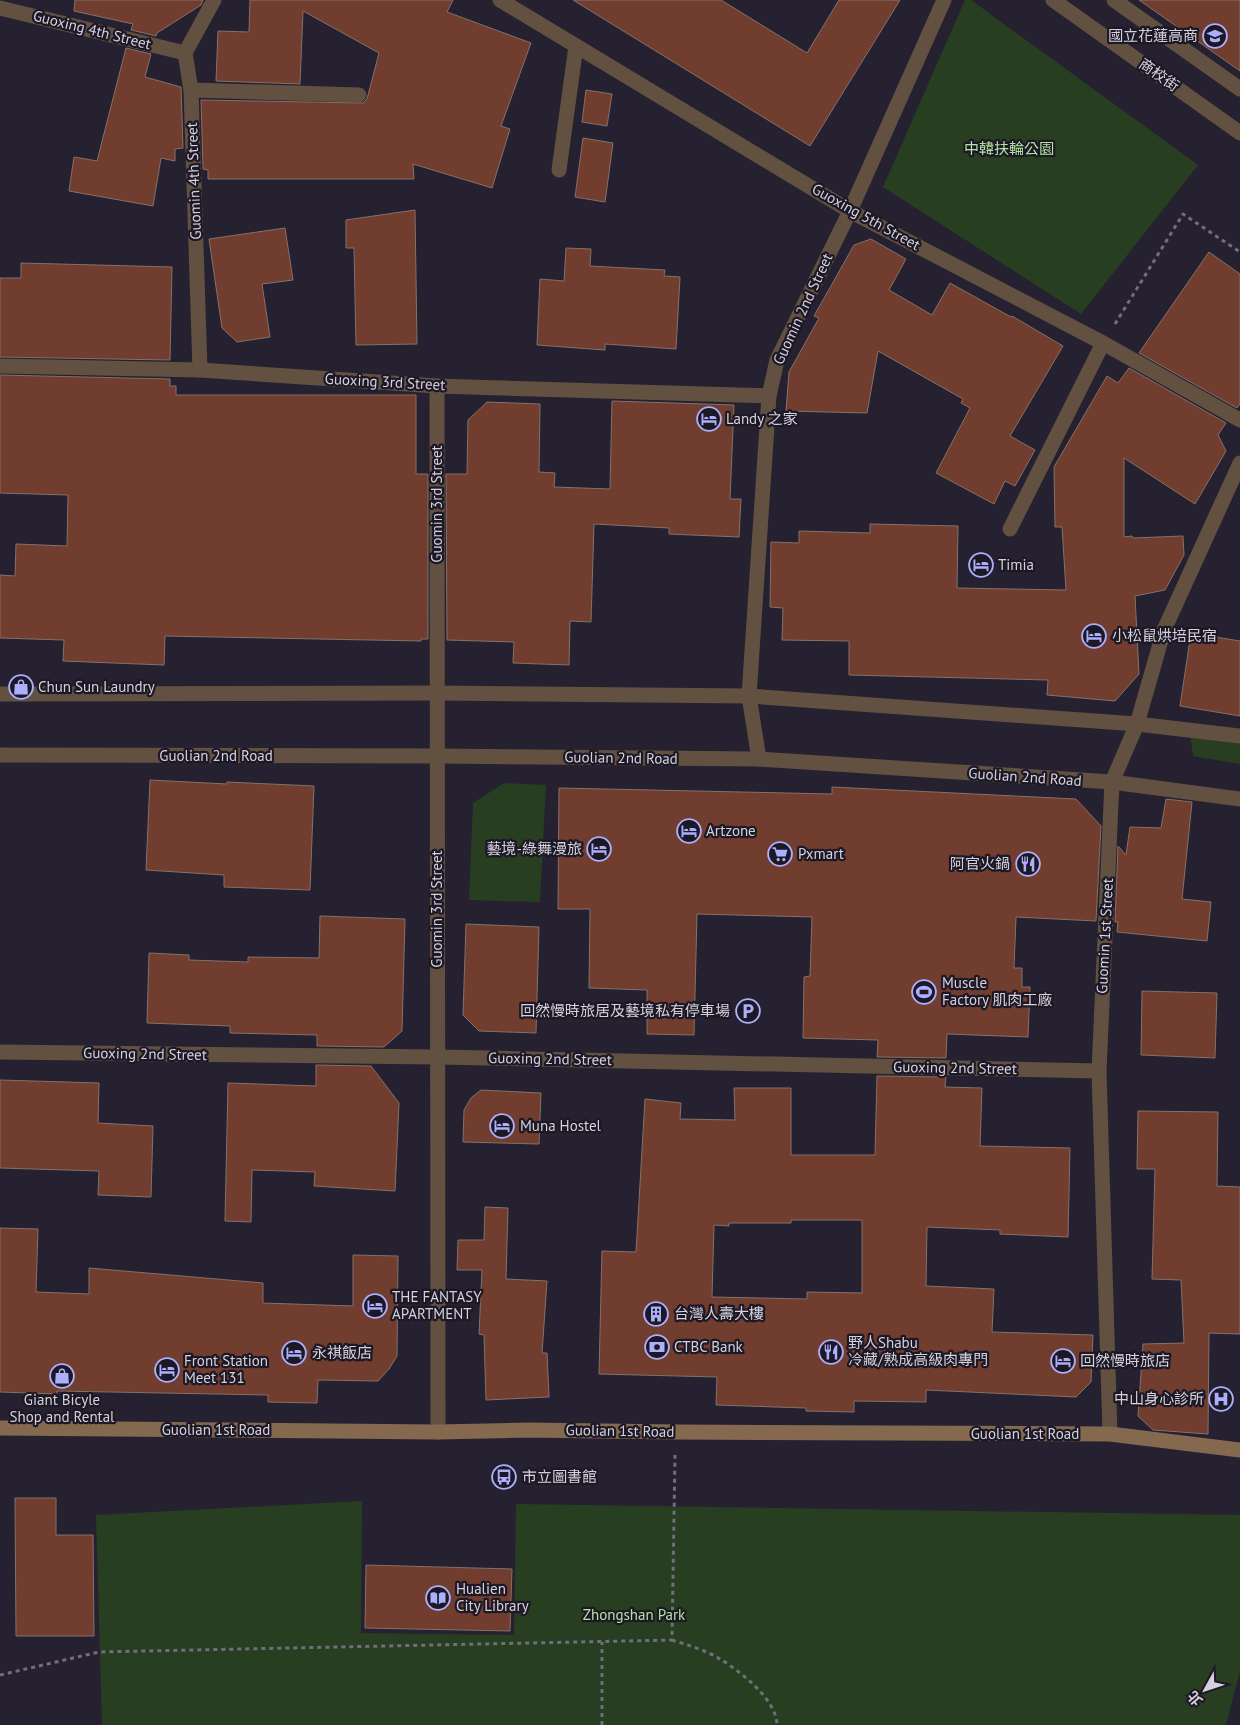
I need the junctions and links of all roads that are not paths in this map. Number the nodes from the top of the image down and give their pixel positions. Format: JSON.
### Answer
{"nodes":[{"id":1,"x":214,"y":0,"type":"edge"},
{"id":2,"x":500,"y":0,"type":"edge"},
{"id":3,"x":944,"y":0,"type":"edge"},
{"id":4,"x":1053,"y":0,"type":"edge"},
{"id":5,"x":1114,"y":0,"type":"edge"},
{"id":6,"x":0,"y":8,"type":"edge"},
{"id":7,"x":576,"y":46,"type":"junction"},
{"id":8,"x":185,"y":53,"type":"junction"},
{"id":9,"x":1240,"y":89,"type":"edge"},
{"id":10,"x":191,"y":90,"type":"junction"},
{"id":11,"x":358,"y":95,"type":"dead end"},
{"id":12,"x":1240,"y":133,"type":"edge"},
{"id":13,"x":560,"y":170,"type":"dead end"},
{"id":14,"x":850,"y":211,"type":"junction"},
{"id":15,"x":1103,"y":343,"type":"junction"},
{"id":16,"x":0,"y":366,"type":"edge"},
{"id":17,"x":200,"y":370,"type":"junction"},
{"id":18,"x":437,"y":386,"type":"junction"},
{"id":19,"x":769,"y":396,"type":"junction"},
{"id":20,"x":1240,"y":420,"type":"edge"},
{"id":21,"x":1240,"y":462,"type":"edge"},
{"id":22,"x":1010,"y":529,"type":"dead end"},
{"id":23,"x":438,"y":693,"type":"junction"},
{"id":24,"x":0,"y":694,"type":"edge"},
{"id":25,"x":749,"y":696,"type":"junction"},
{"id":26,"x":1137,"y":724,"type":"junction"},
{"id":27,"x":1240,"y":736,"type":"edge"},
{"id":28,"x":0,"y":756,"type":"edge"},
{"id":29,"x":436,"y":756,"type":"junction"},
{"id":30,"x":760,"y":760,"type":"junction"},
{"id":31,"x":1112,"y":782,"type":"junction"},
{"id":32,"x":1240,"y":799,"type":"edge"},
{"id":33,"x":0,"y":1052,"type":"edge"},
{"id":34,"x":438,"y":1057,"type":"junction"},
{"id":35,"x":1099,"y":1071,"type":"junction"},
{"id":36,"x":0,"y":1428,"type":"edge"},
{"id":37,"x":438,"y":1432,"type":"junction"},
{"id":38,"x":1110,"y":1434,"type":"junction"},
{"id":39,"x":1240,"y":1450,"type":"edge"}],
"edges":[{"from":1,"to":8,"type":"street"},
{"from":2,"to":7,"type":"street","name":"Guoxing 5th Street"},
{"from":3,"to":14,"type":"street","name":"Guomin 2nd Street"},
{"from":4,"to":12,"type":"street","name":"商校街"},
{"from":5,"to":9,"type":"street"},
{"from":6,"to":8,"type":"street","name":"Guoxing 4th Street"},
{"from":7,"to":13,"type":"street"},
{"from":7,"to":14,"type":"street","name":"Guoxing 5th Street"},
{"from":8,"to":10,"type":"street","name":"Guomin 4th Street"},
{"from":10,"to":11,"type":"street"},
{"from":10,"to":17,"type":"street","name":"Guomin 4th Street"},
{"from":14,"to":15,"type":"street","name":"Guoxing 5th Street"},
{"from":14,"to":19,"type":"street","name":"Guomin 2nd Street"},
{"from":15,"to":20,"type":"street","name":"Guoxing 5th Street"},
{"from":15,"to":22,"type":"street"},
{"from":16,"to":17,"type":"street","name":"Guoxing 3rd Street"},
{"from":17,"to":18,"type":"street","name":"Guoxing 3rd Street"},
{"from":18,"to":19,"type":"street","name":"Guoxing 3rd Street"},
{"from":18,"to":23,"type":"street","name":"Guomin 3rd Street"},
{"from":19,"to":25,"type":"street","name":"Guomin 2nd Street"},
{"from":21,"to":26,"type":"street","name":"Guomin 1st Street"},
{"from":23,"to":24,"type":"street"},
{"from":23,"to":25,"type":"street"},
{"from":23,"to":29,"type":"street","name":"Guomin 3rd Street"},
{"from":25,"to":26,"type":"street"},
{"from":25,"to":30,"type":"street","name":"Guomin 2nd Street"},
{"from":26,"to":27,"type":"street"},
{"from":26,"to":31,"type":"street","name":"Guomin 1st Street"},
{"from":28,"to":29,"type":"street","name":"Guolian 2nd Road"},
{"from":29,"to":30,"type":"street","name":"Guolian 2nd Road"},
{"from":29,"to":34,"type":"street","name":"Guomin 3rd Street"},
{"from":30,"to":31,"type":"street","name":"Guolian 2nd Road"},
{"from":31,"to":32,"type":"street","name":"Guolian 2nd Road"},
{"from":31,"to":35,"type":"street","name":"Guomin 1st Street"},
{"from":33,"to":34,"type":"street","name":"Guoxing 2nd Street"},
{"from":34,"to":35,"type":"street","name":"Guoxing 2nd Street"},
{"from":34,"to":37,"type":"street","name":"Guomin 3rd Street"},
{"from":35,"to":38,"type":"street","name":"Guomin 1st Street"},
{"from":36,"to":37,"type":"street","name":"Guolian 1st Road"},
{"from":37,"to":38,"type":"street","name":"Guolian 1st Road"},
{"from":38,"to":39,"type":"street","name":"Guolian 1st Road"}]}
